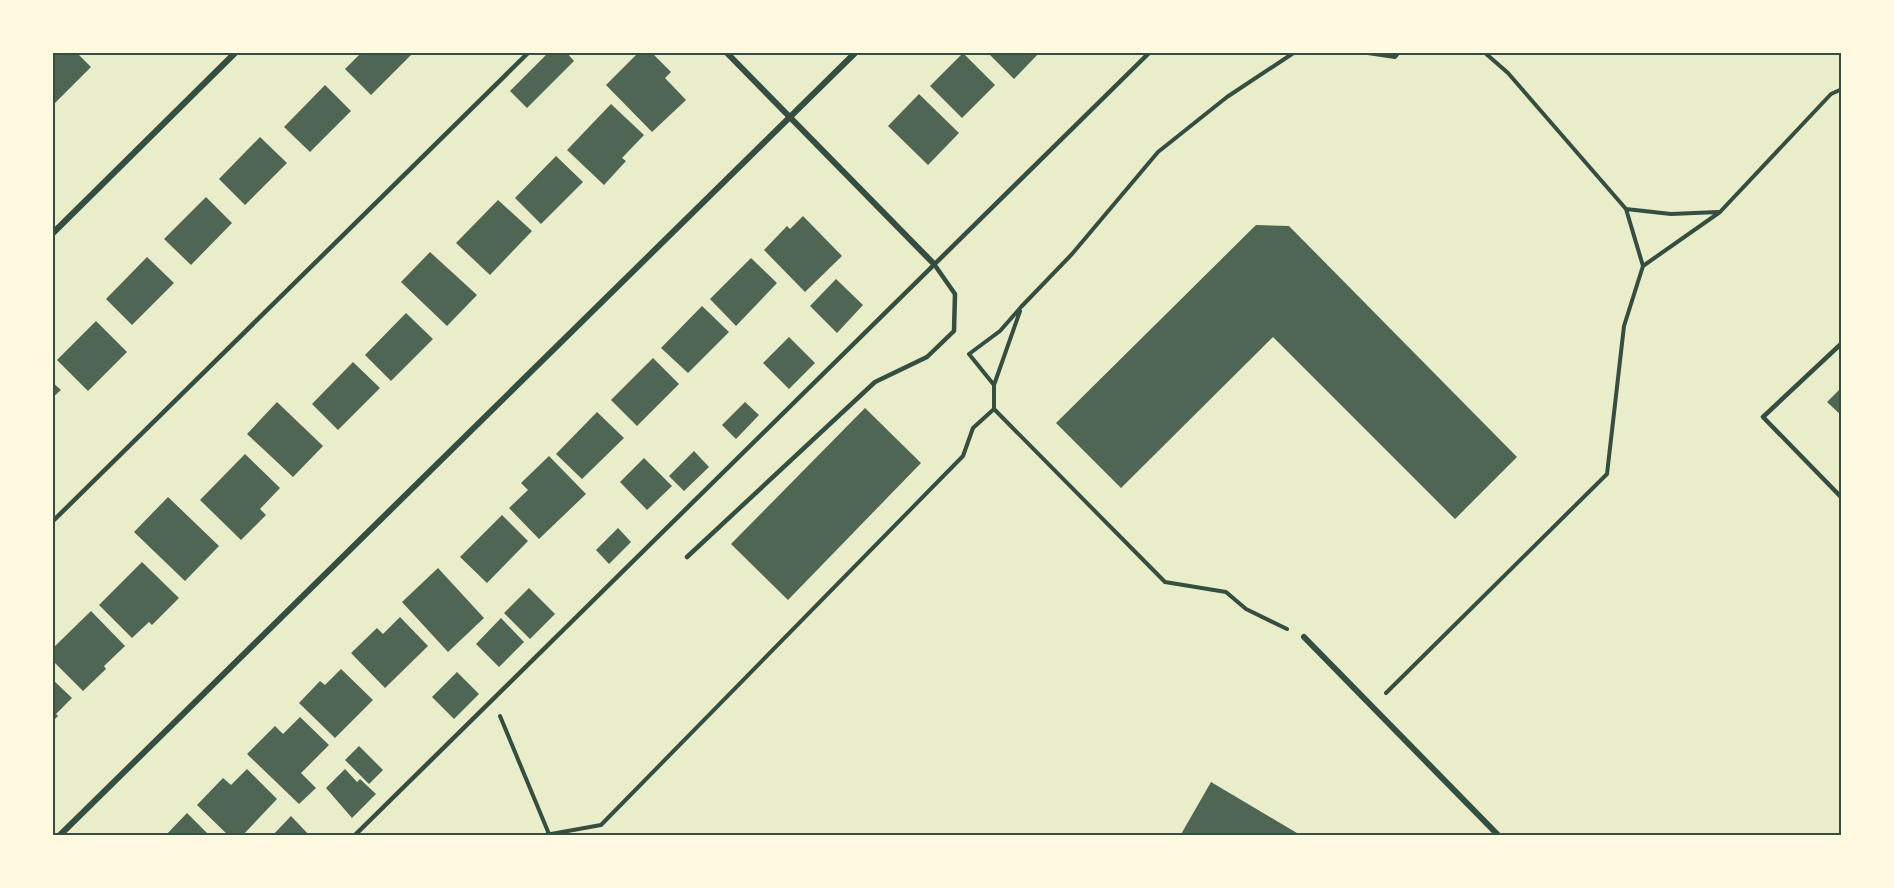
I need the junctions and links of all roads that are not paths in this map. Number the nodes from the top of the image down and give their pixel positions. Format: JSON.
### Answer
{"nodes":[{"id":1,"x":236,"y":52,"type":"edge"},
{"id":2,"x":529,"y":52,"type":"edge"},
{"id":3,"x":726,"y":52,"type":"edge"},
{"id":4,"x":856,"y":52,"type":"edge"},
{"id":5,"x":1150,"y":52,"type":"edge"},
{"id":6,"x":790,"y":117,"type":"junction"},
{"id":7,"x":52,"y":234,"type":"edge"},
{"id":8,"x":934,"y":264,"type":"junction"},
{"id":9,"x":1842,"y":343,"type":"edge"},
{"id":10,"x":1842,"y":498,"type":"edge"},
{"id":11,"x":52,"y":522,"type":"edge"},
{"id":12,"x":687,"y":557,"type":"dead end"},
{"id":13,"x":1304,"y":638,"type":"road end"},
{"id":14,"x":59,"y":836,"type":"edge"},
{"id":15,"x":354,"y":836,"type":"edge"},
{"id":16,"x":1499,"y":836,"type":"edge"}],
"edges":[{"from":1,"to":7,"type":"street"},
{"from":2,"to":11,"type":"lane"},
{"from":3,"to":6,"type":"street"},
{"from":4,"to":6,"type":"street"},
{"from":5,"to":8,"type":"lane"},
{"from":6,"to":8,"type":"street"},
{"from":6,"to":14,"type":"street"},
{"from":8,"to":12,"type":"lane"},
{"from":8,"to":15,"type":"lane"},
{"from":9,"to":10,"type":"lane"},
{"from":13,"to":16,"type":"street"}]}
